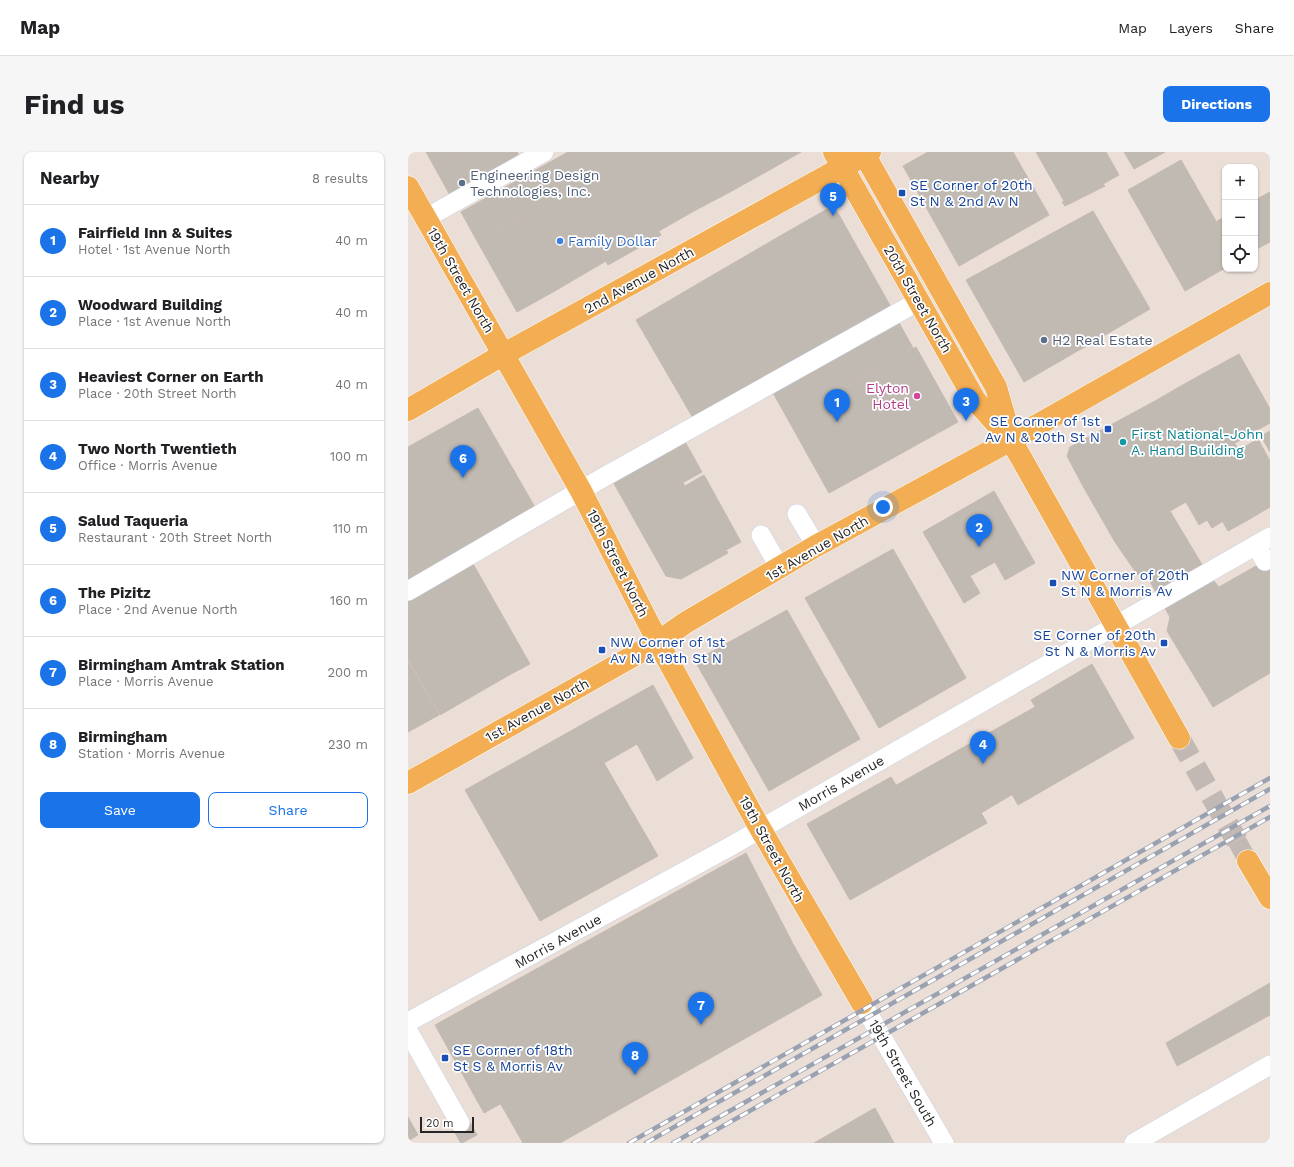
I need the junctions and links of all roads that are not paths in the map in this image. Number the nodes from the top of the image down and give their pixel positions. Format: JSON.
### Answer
{"nodes":[{"id":1,"x":544,"y":152,"type":"edge"},
{"id":2,"x":866,"y":153,"type":"edge"},
{"id":3,"x":838,"y":160,"type":"edge"},
{"id":4,"x":408,"y":187,"type":"edge"},
{"id":5,"x":426,"y":218,"type":"junction"},
{"id":6,"x":1270,"y":293,"type":"edge"},
{"id":7,"x":919,"y":301,"type":"junction"},
{"id":8,"x":504,"y":354,"type":"junction"},
{"id":9,"x":408,"y":410,"type":"edge"},
{"id":10,"x":1011,"y":440,"type":"junction"},
{"id":11,"x":581,"y":491,"type":"junction"},
{"id":12,"x":798,"y":514,"type":"dead end"},
{"id":13,"x":761,"y":535,"type":"dead end"},
{"id":14,"x":816,"y":546,"type":"junction"},
{"id":15,"x":1264,"y":546,"type":"edge"},
{"id":16,"x":780,"y":568,"type":"junction"},
{"id":17,"x":408,"y":591,"type":"edge"},
{"id":18,"x":1116,"y":625,"type":"junction"},
{"id":19,"x":658,"y":642,"type":"junction"},
{"id":20,"x":1179,"y":738,"type":"tunnel mouth"},
{"id":21,"x":408,"y":783,"type":"edge"},
{"id":22,"x":761,"y":830,"type":"junction"},
{"id":23,"x":1248,"y":861,"type":"tunnel mouth"},
{"id":24,"x":1270,"y":898,"type":"edge"},
{"id":25,"x":862,"y":1003,"type":"joint"},
{"id":26,"x":408,"y":1022,"type":"edge"},
{"id":27,"x":408,"y":1031,"type":"edge"},
{"id":28,"x":1270,"y":1065,"type":"edge"},
{"id":29,"x":460,"y":1123,"type":"tunnel mouth"},
{"id":30,"x":944,"y":1143,"type":"edge"},
{"id":31,"x":1134,"y":1143,"type":"edge"}],
"edges":[{"from":1,"to":5,"type":"street"},
{"from":2,"to":3,"type":"main road","name":"2nd Avenue North"},
{"from":2,"to":10,"type":"main road","name":"20th Street North"},
{"from":3,"to":7,"type":"main road","name":"20th Street North"},
{"from":3,"to":8,"type":"main road","name":"2nd Avenue North"},
{"from":4,"to":5,"type":"main road","name":"19th Street North"},
{"from":5,"to":8,"type":"main road","name":"19th Street North"},
{"from":6,"to":10,"type":"main road","name":"1st Avenue North"},
{"from":7,"to":10,"type":"main road","name":"20th Street North"},
{"from":7,"to":11,"type":"street"},
{"from":8,"to":9,"type":"main road","name":"2nd Avenue North"},
{"from":8,"to":11,"type":"main road","name":"19th Street North"},
{"from":10,"to":14,"type":"main road","name":"1st Avenue North"},
{"from":10,"to":18,"type":"main road","name":"20th Street North"},
{"from":11,"to":17,"type":"street"},
{"from":11,"to":19,"type":"main road","name":"19th Street North"},
{"from":12,"to":14,"type":"street"},
{"from":13,"to":16,"type":"street"},
{"from":14,"to":16,"type":"main road","name":"1st Avenue North"},
{"from":15,"to":18,"type":"street","name":"Morris Avenue"},
{"from":16,"to":19,"type":"main road","name":"1st Avenue North"},
{"from":18,"to":20,"type":"main road","name":"20th Street North"},
{"from":18,"to":22,"type":"street","name":"Morris Avenue"},
{"from":19,"to":21,"type":"main road","name":"1st Avenue North"},
{"from":19,"to":22,"type":"main road","name":"19th Street North"},
{"from":22,"to":25,"type":"main road","name":"19th Street North"},
{"from":22,"to":26,"type":"street","name":"Morris Avenue"},
{"from":23,"to":24,"type":"main road"},
{"from":25,"to":30,"type":"street","name":"19th Street South"},
{"from":27,"to":29,"type":"street"},
{"from":28,"to":31,"type":"street"}]}
